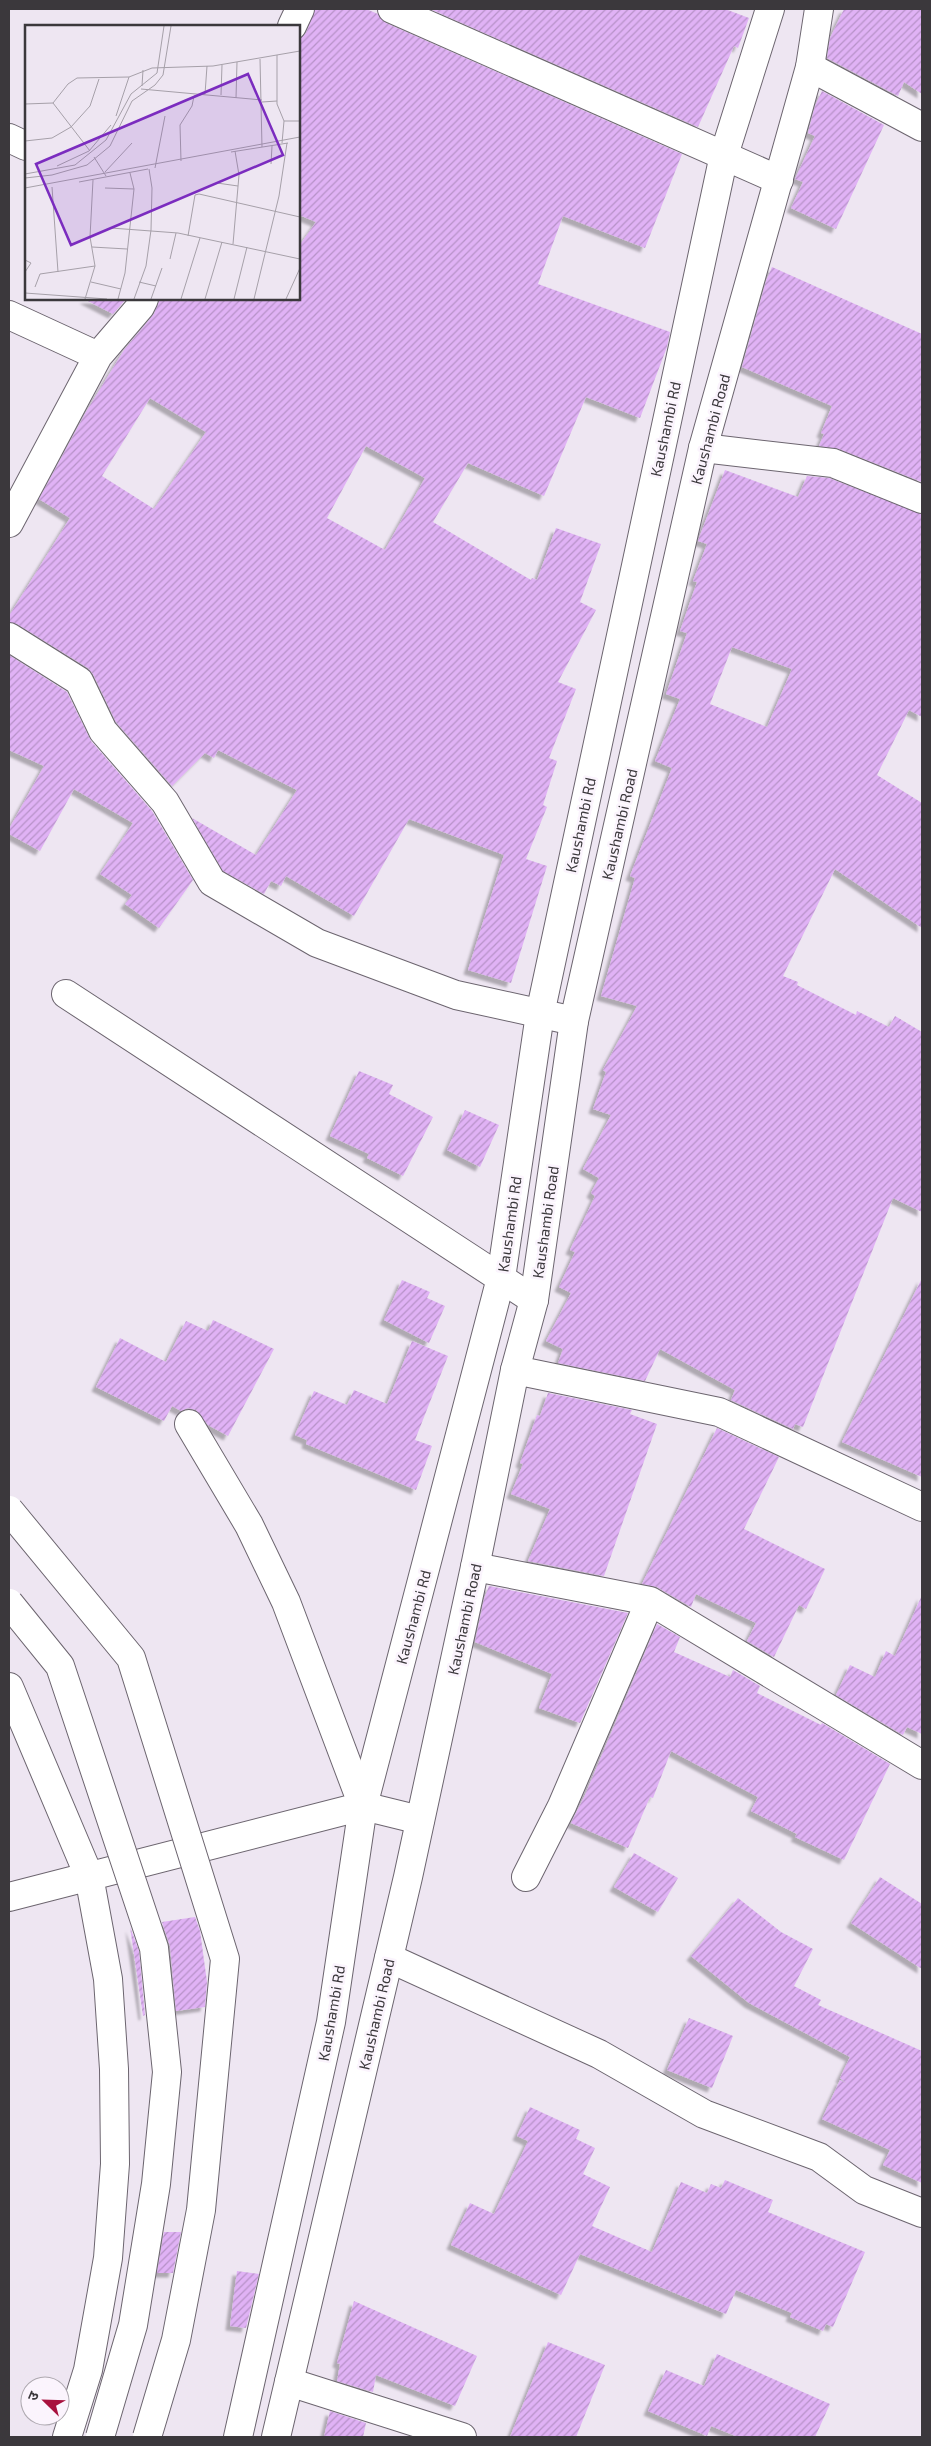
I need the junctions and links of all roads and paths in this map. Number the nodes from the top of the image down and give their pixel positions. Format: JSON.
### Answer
{"nodes":[{"id":1,"x":300,"y":9,"type":"edge"},
{"id":2,"x":392,"y":9,"type":"edge"},
{"id":3,"x":770,"y":9,"type":"edge"},
{"id":4,"x":819,"y":9,"type":"edge"},
{"id":5,"x":292,"y":25,"type":"edge"},
{"id":6,"x":810,"y":67,"type":"junction"},
{"id":7,"x":922,"y":127,"type":"edge"},
{"id":8,"x":9,"y":138,"type":"edge"},
{"id":9,"x":25,"y":146,"type":"edge"},
{"id":10,"x":724,"y":155,"type":"junction"},
{"id":11,"x":779,"y":180,"type":"junction"},
{"id":12,"x":144,"y":300,"type":"edge"},
{"id":13,"x":9,"y":315,"type":"edge"},
{"id":14,"x":98,"y":356,"type":"junction"},
{"id":15,"x":703,"y":448,"type":"junction"},
{"id":16,"x":922,"y":499,"type":"edge"},
{"id":17,"x":12,"y":509,"type":"edge"},
{"id":18,"x":9,"y":542,"type":"edge"},
{"id":19,"x":9,"y":637,"type":"edge"},
{"id":20,"x":66,"y":994,"type":"dead end"},
{"id":21,"x":540,"y":1014,"type":"junction"},
{"id":22,"x":574,"y":1021,"type":"junction"},
{"id":23,"x":501,"y":1278,"type":"junction"},
{"id":24,"x":534,"y":1300,"type":"junction"},
{"id":25,"x":515,"y":1370,"type":"junction"},
{"id":26,"x":189,"y":1424,"type":"dead end"},
{"id":27,"x":922,"y":1508,"type":"edge"},
{"id":28,"x":9,"y":1510,"type":"edge"},
{"id":29,"x":475,"y":1568,"type":"junction"},
{"id":30,"x":650,"y":1601,"type":"junction"},
{"id":31,"x":9,"y":1603,"type":"edge"},
{"id":32,"x":9,"y":1687,"type":"edge"},
{"id":33,"x":922,"y":1765,"type":"edge"},
{"id":34,"x":363,"y":1806,"type":"junction"},
{"id":35,"x":420,"y":1820,"type":"junction"},
{"id":36,"x":89,"y":1876,"type":"junction"},
{"id":37,"x":526,"y":1877,"type":"dead end"},
{"id":38,"x":9,"y":1897,"type":"edge"},
{"id":39,"x":389,"y":1958,"type":"junction"},
{"id":40,"x":922,"y":2213,"type":"edge"},
{"id":41,"x":289,"y":2382,"type":"junction"},
{"id":42,"x":67,"y":2437,"type":"edge"},
{"id":43,"x":100,"y":2437,"type":"edge"},
{"id":44,"x":147,"y":2437,"type":"edge"},
{"id":45,"x":238,"y":2437,"type":"edge"},
{"id":46,"x":276,"y":2437,"type":"edge"},
{"id":47,"x":462,"y":2437,"type":"edge"}],
"edges":[{"from":1,"to":5,"type":"main road"},
{"from":2,"to":10,"type":"main road"},
{"from":3,"to":10,"type":"main road","name":"Kaushambi Rd"},
{"from":4,"to":6,"type":"main road","name":"Kaushambi Road"},
{"from":6,"to":7,"type":"main road"},
{"from":6,"to":11,"type":"main road","name":"Kaushambi Road"},
{"from":8,"to":9,"type":"main road"},
{"from":10,"to":11,"type":"main road"},
{"from":10,"to":21,"type":"main road","name":"Kaushambi Rd"},
{"from":11,"to":15,"type":"main road","name":"Kaushambi Road"},
{"from":12,"to":14,"type":"main road"},
{"from":13,"to":14,"type":"main road"},
{"from":14,"to":17,"type":"main road"},
{"from":15,"to":16,"type":"main road"},
{"from":15,"to":22,"type":"main road","name":"Kaushambi Road"},
{"from":17,"to":18,"type":"main road"},
{"from":19,"to":21,"type":"main road"},
{"from":20,"to":23,"type":"main road"},
{"from":21,"to":22,"type":"main road"},
{"from":21,"to":23,"type":"main road","name":"Kaushambi Rd"},
{"from":22,"to":24,"type":"main road","name":"Kaushambi Road"},
{"from":23,"to":24,"type":"main road"},
{"from":23,"to":34,"type":"main road","name":"Kaushambi Rd"},
{"from":24,"to":25,"type":"main road","name":"Kaushambi Road"},
{"from":25,"to":27,"type":"main road"},
{"from":25,"to":29,"type":"main road","name":"Kaushambi Road"},
{"from":26,"to":34,"type":"main road"},
{"from":28,"to":44,"type":"main road","bridge":true},
{"from":29,"to":30,"type":"main road"},
{"from":29,"to":35,"type":"main road","name":"Kaushambi Road"},
{"from":30,"to":33,"type":"main road"},
{"from":30,"to":37,"type":"main road"},
{"from":31,"to":43,"type":"main road","bridge":true},
{"from":32,"to":36,"type":"main road"},
{"from":34,"to":35,"type":"main road"},
{"from":34,"to":36,"type":"main road"},
{"from":34,"to":45,"type":"main road","name":"Kaushambi Rd"},
{"from":35,"to":39,"type":"main road","name":"Kaushambi Road"},
{"from":36,"to":38,"type":"main road"},
{"from":36,"to":42,"type":"main road"},
{"from":39,"to":40,"type":"main road"},
{"from":39,"to":41,"type":"main road","name":"Kaushambi Road"},
{"from":41,"to":46,"type":"main road","name":"Kaushambi Road"},
{"from":41,"to":47,"type":"main road"}]}
